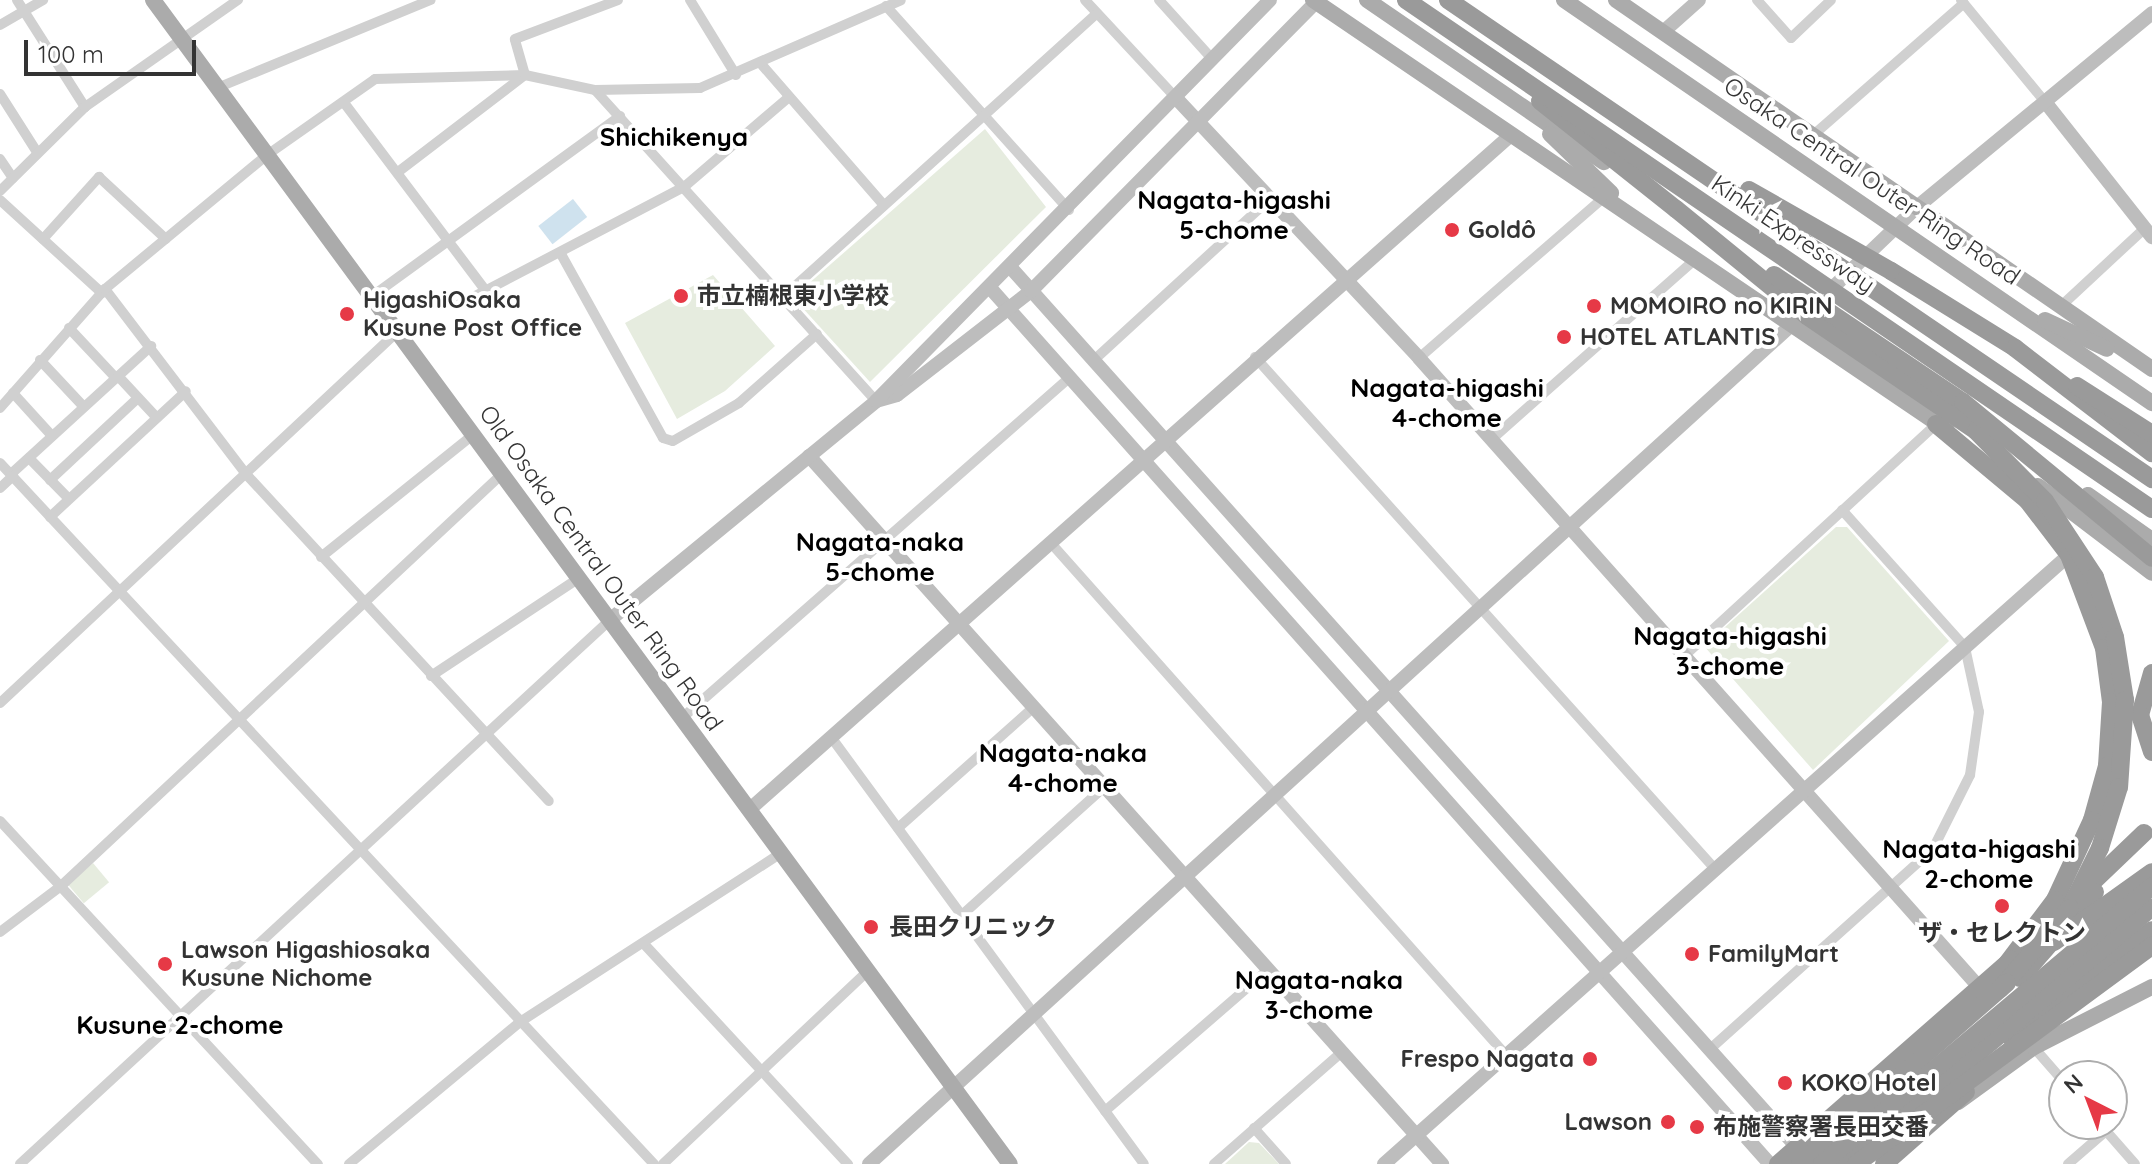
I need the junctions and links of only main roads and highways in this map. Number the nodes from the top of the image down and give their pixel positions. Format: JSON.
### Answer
{"nodes":[{"id":1,"x":153,"y":0,"type":"edge"},
{"id":2,"x":1367,"y":0,"type":"edge"},
{"id":3,"x":1405,"y":0,"type":"edge"},
{"id":4,"x":1448,"y":0,"type":"edge"},
{"id":5,"x":1564,"y":0,"type":"edge"},
{"id":6,"x":1582,"y":0,"type":"edge"},
{"id":7,"x":1616,"y":0,"type":"edge"},
{"id":8,"x":1315,"y":1,"type":"edge"},
{"id":9,"x":1610,"y":32,"type":"junction"},
{"id":10,"x":1519,"y":103,"type":"junction"},
{"id":11,"x":1632,"y":123,"type":"junction"},
{"id":12,"x":1676,"y":209,"type":"junction"},
{"id":13,"x":1640,"y":223,"type":"junction"},
{"id":14,"x":2014,"y":308,"type":"junction"},
{"id":15,"x":2015,"y":348,"type":"junction"},
{"id":16,"x":2152,"y":370,"type":"edge"},
{"id":17,"x":2152,"y":403,"type":"edge"},
{"id":18,"x":1936,"y":424,"type":"junction"},
{"id":19,"x":2152,"y":434,"type":"edge"},
{"id":20,"x":2152,"y":453,"type":"edge"},
{"id":21,"x":2152,"y":479,"type":"edge"},
{"id":22,"x":2152,"y":509,"type":"edge"},
{"id":23,"x":2152,"y":540,"type":"edge"},
{"id":24,"x":2152,"y":558,"type":"edge"},
{"id":25,"x":2152,"y":573,"type":"edge"},
{"id":26,"x":2152,"y":673,"type":"edge"},
{"id":27,"x":2152,"y":752,"type":"edge"},
{"id":28,"x":2148,"y":830,"type":"edge"},
{"id":29,"x":2152,"y":872,"type":"edge"},
{"id":30,"x":2152,"y":886,"type":"edge"},
{"id":31,"x":2152,"y":907,"type":"edge"},
{"id":32,"x":2152,"y":930,"type":"edge"},
{"id":33,"x":2152,"y":949,"type":"edge"},
{"id":34,"x":2121,"y":956,"type":"junction"},
{"id":35,"x":2005,"y":966,"type":"junction"},
{"id":36,"x":2152,"y":987,"type":"edge"},
{"id":37,"x":2000,"y":989,"type":"junction"},
{"id":38,"x":2030,"y":1043,"type":"junction"},
{"id":39,"x":1799,"y":1156,"type":"edge"},
{"id":40,"x":1010,"y":1164,"type":"edge"},
{"id":41,"x":1778,"y":1164,"type":"edge"},
{"id":42,"x":1812,"y":1164,"type":"edge"},
{"id":43,"x":1822,"y":1164,"type":"edge"},
{"id":44,"x":1845,"y":1164,"type":"edge"},
{"id":45,"x":1856,"y":1164,"type":"edge"},
{"id":46,"x":1869,"y":1164,"type":"edge"},
{"id":47,"x":1884,"y":1164,"type":"edge"}],
"edges":[{"from":1,"to":40,"type":"main road","name":"Old Osaka Central Outer Ring Road"},
{"from":2,"to":10,"type":"main road"},
{"from":3,"to":12,"type":"highway","bridge":true},
{"from":3,"to":22,"type":"highway","name":"Kinki Expressway","bridge":true},
{"from":4,"to":11,"type":"highway","name":"Kinki Expressway","bridge":true},
{"from":5,"to":9,"type":"main road","name":"Osaka Central Outer Ring Road"},
{"from":6,"to":9,"type":"main road"},
{"from":7,"to":16,"type":"main road"},
{"from":8,"to":13,"type":"main road"},
{"from":9,"to":14,"type":"main road","name":"Osaka Central Outer Ring Road"},
{"from":10,"to":13,"type":"main road"},
{"from":10,"to":23,"type":"main road"},
{"from":11,"to":15,"type":"highway","bridge":true},
{"from":11,"to":21,"type":"highway","name":"Kinki Expressway","bridge":true},
{"from":12,"to":24,"type":"highway","bridge":true},
{"from":12,"to":37,"type":"highway","bridge":true},
{"from":13,"to":18,"type":"main road"},
{"from":14,"to":16,"type":"main road"},
{"from":14,"to":17,"type":"main road","name":"Osaka Central Outer Ring Road"},
{"from":15,"to":19,"type":"highway"},
{"from":15,"to":20,"type":"highway"},
{"from":18,"to":25,"type":"main road"},
{"from":18,"to":35,"type":"highway"},
{"from":26,"to":27,"type":"highway"},
{"from":28,"to":35,"type":"highway"},
{"from":28,"to":42,"type":"highway"},
{"from":29,"to":37,"type":"highway","bridge":true},
{"from":30,"to":43,"type":"highway","bridge":true},
{"from":31,"to":44,"type":"highway"},
{"from":32,"to":34,"type":"highway"},
{"from":33,"to":45,"type":"highway","bridge":true},
{"from":34,"to":38,"type":"highway"},
{"from":34,"to":46,"type":"highway"},
{"from":35,"to":39,"type":"highway"},
{"from":36,"to":38,"type":"main road"},
{"from":37,"to":39,"type":"highway","bridge":true},
{"from":38,"to":47,"type":"highway"},
{"from":39,"to":41,"type":"highway"}]}
